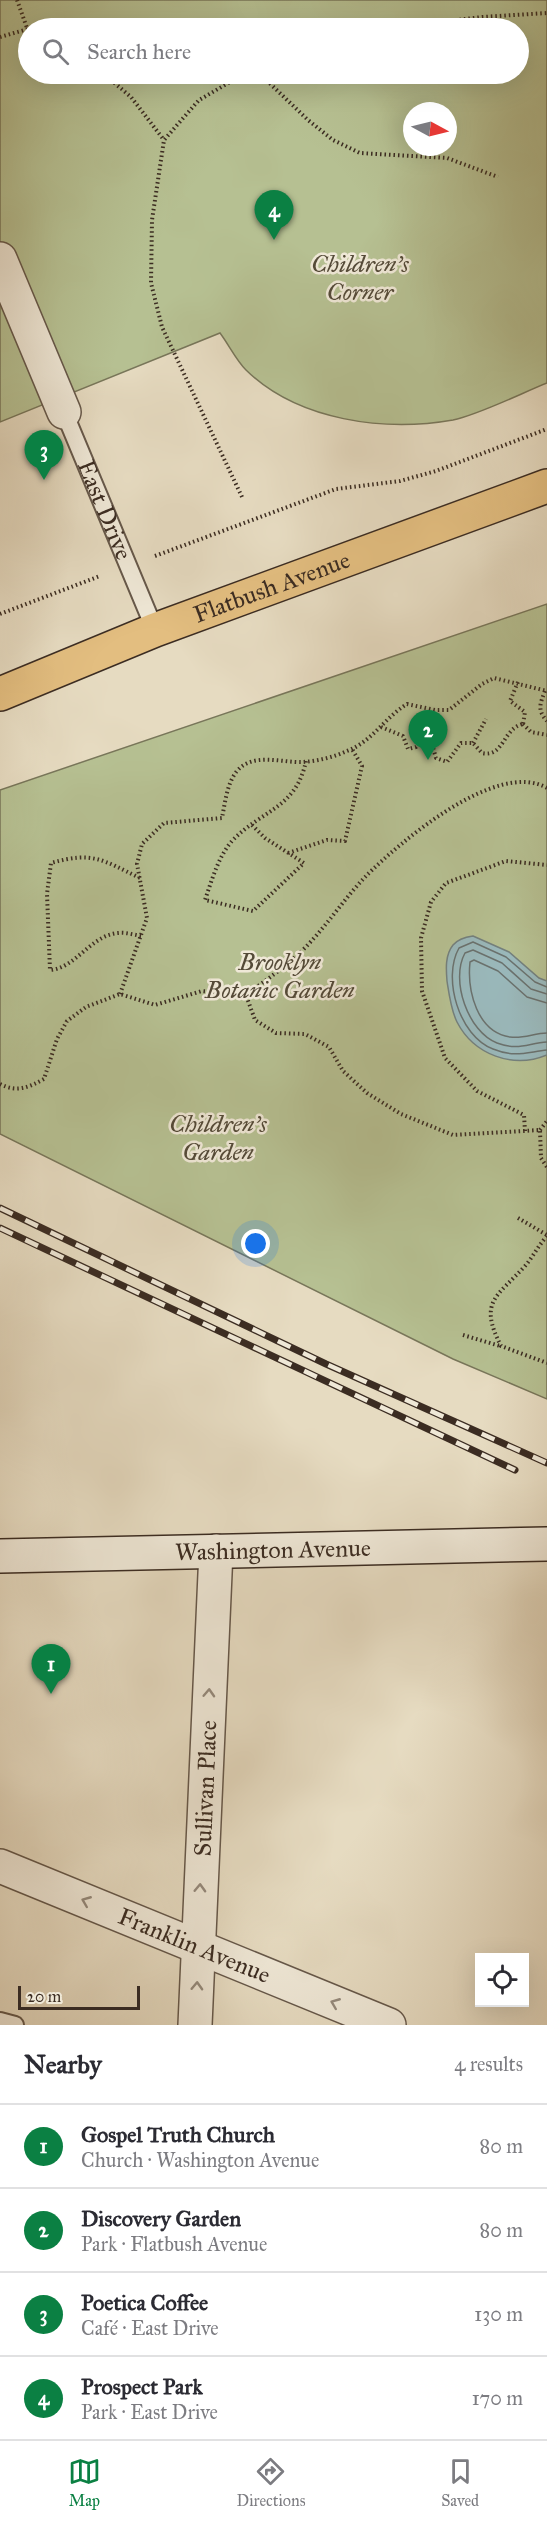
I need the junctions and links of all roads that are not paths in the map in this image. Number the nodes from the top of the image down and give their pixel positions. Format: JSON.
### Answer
{"nodes":[{"id":1,"x":0,"y":259,"type":"edge"},
{"id":2,"x":64,"y":412,"type":"joint"},
{"id":3,"x":547,"y":486,"type":"edge"},
{"id":4,"x":155,"y":630,"type":"junction"},
{"id":5,"x":0,"y":694,"type":"edge"},
{"id":6,"x":544,"y":1544,"type":"edge"},
{"id":7,"x":216,"y":1551,"type":"junction"},
{"id":8,"x":0,"y":1556,"type":"edge"},
{"id":9,"x":0,"y":1866,"type":"edge"},
{"id":10,"x":198,"y":1947,"type":"junction"},
{"id":11,"x":0,"y":2021,"type":"edge"},
{"id":12,"x":15,"y":2025,"type":"edge"},
{"id":13,"x":195,"y":2025,"type":"edge"},
{"id":14,"x":389,"y":2025,"type":"edge"}],
"edges":[{"from":1,"to":2,"type":"street","name":"East Drive"},
{"from":2,"to":4,"type":"lane","name":"East Drive"},
{"from":3,"to":4,"type":"main road","name":"Flatbush Avenue"},
{"from":4,"to":5,"type":"main road","name":"Flatbush Avenue"},
{"from":6,"to":7,"type":"street","name":"Washington Avenue"},
{"from":7,"to":8,"type":"street","name":"Washington Avenue"},
{"from":10,"to":7,"type":"street","name":"Sullivan Place","one_way":true},
{"from":10,"to":9,"type":"street","name":"Franklin Avenue","one_way":true},
{"from":13,"to":10,"type":"street","name":"Sullivan Place","one_way":true},
{"from":14,"to":10,"type":"street","name":"Franklin Avenue","one_way":true},
{"from":11,"to":12,"type":"lane"}]}
